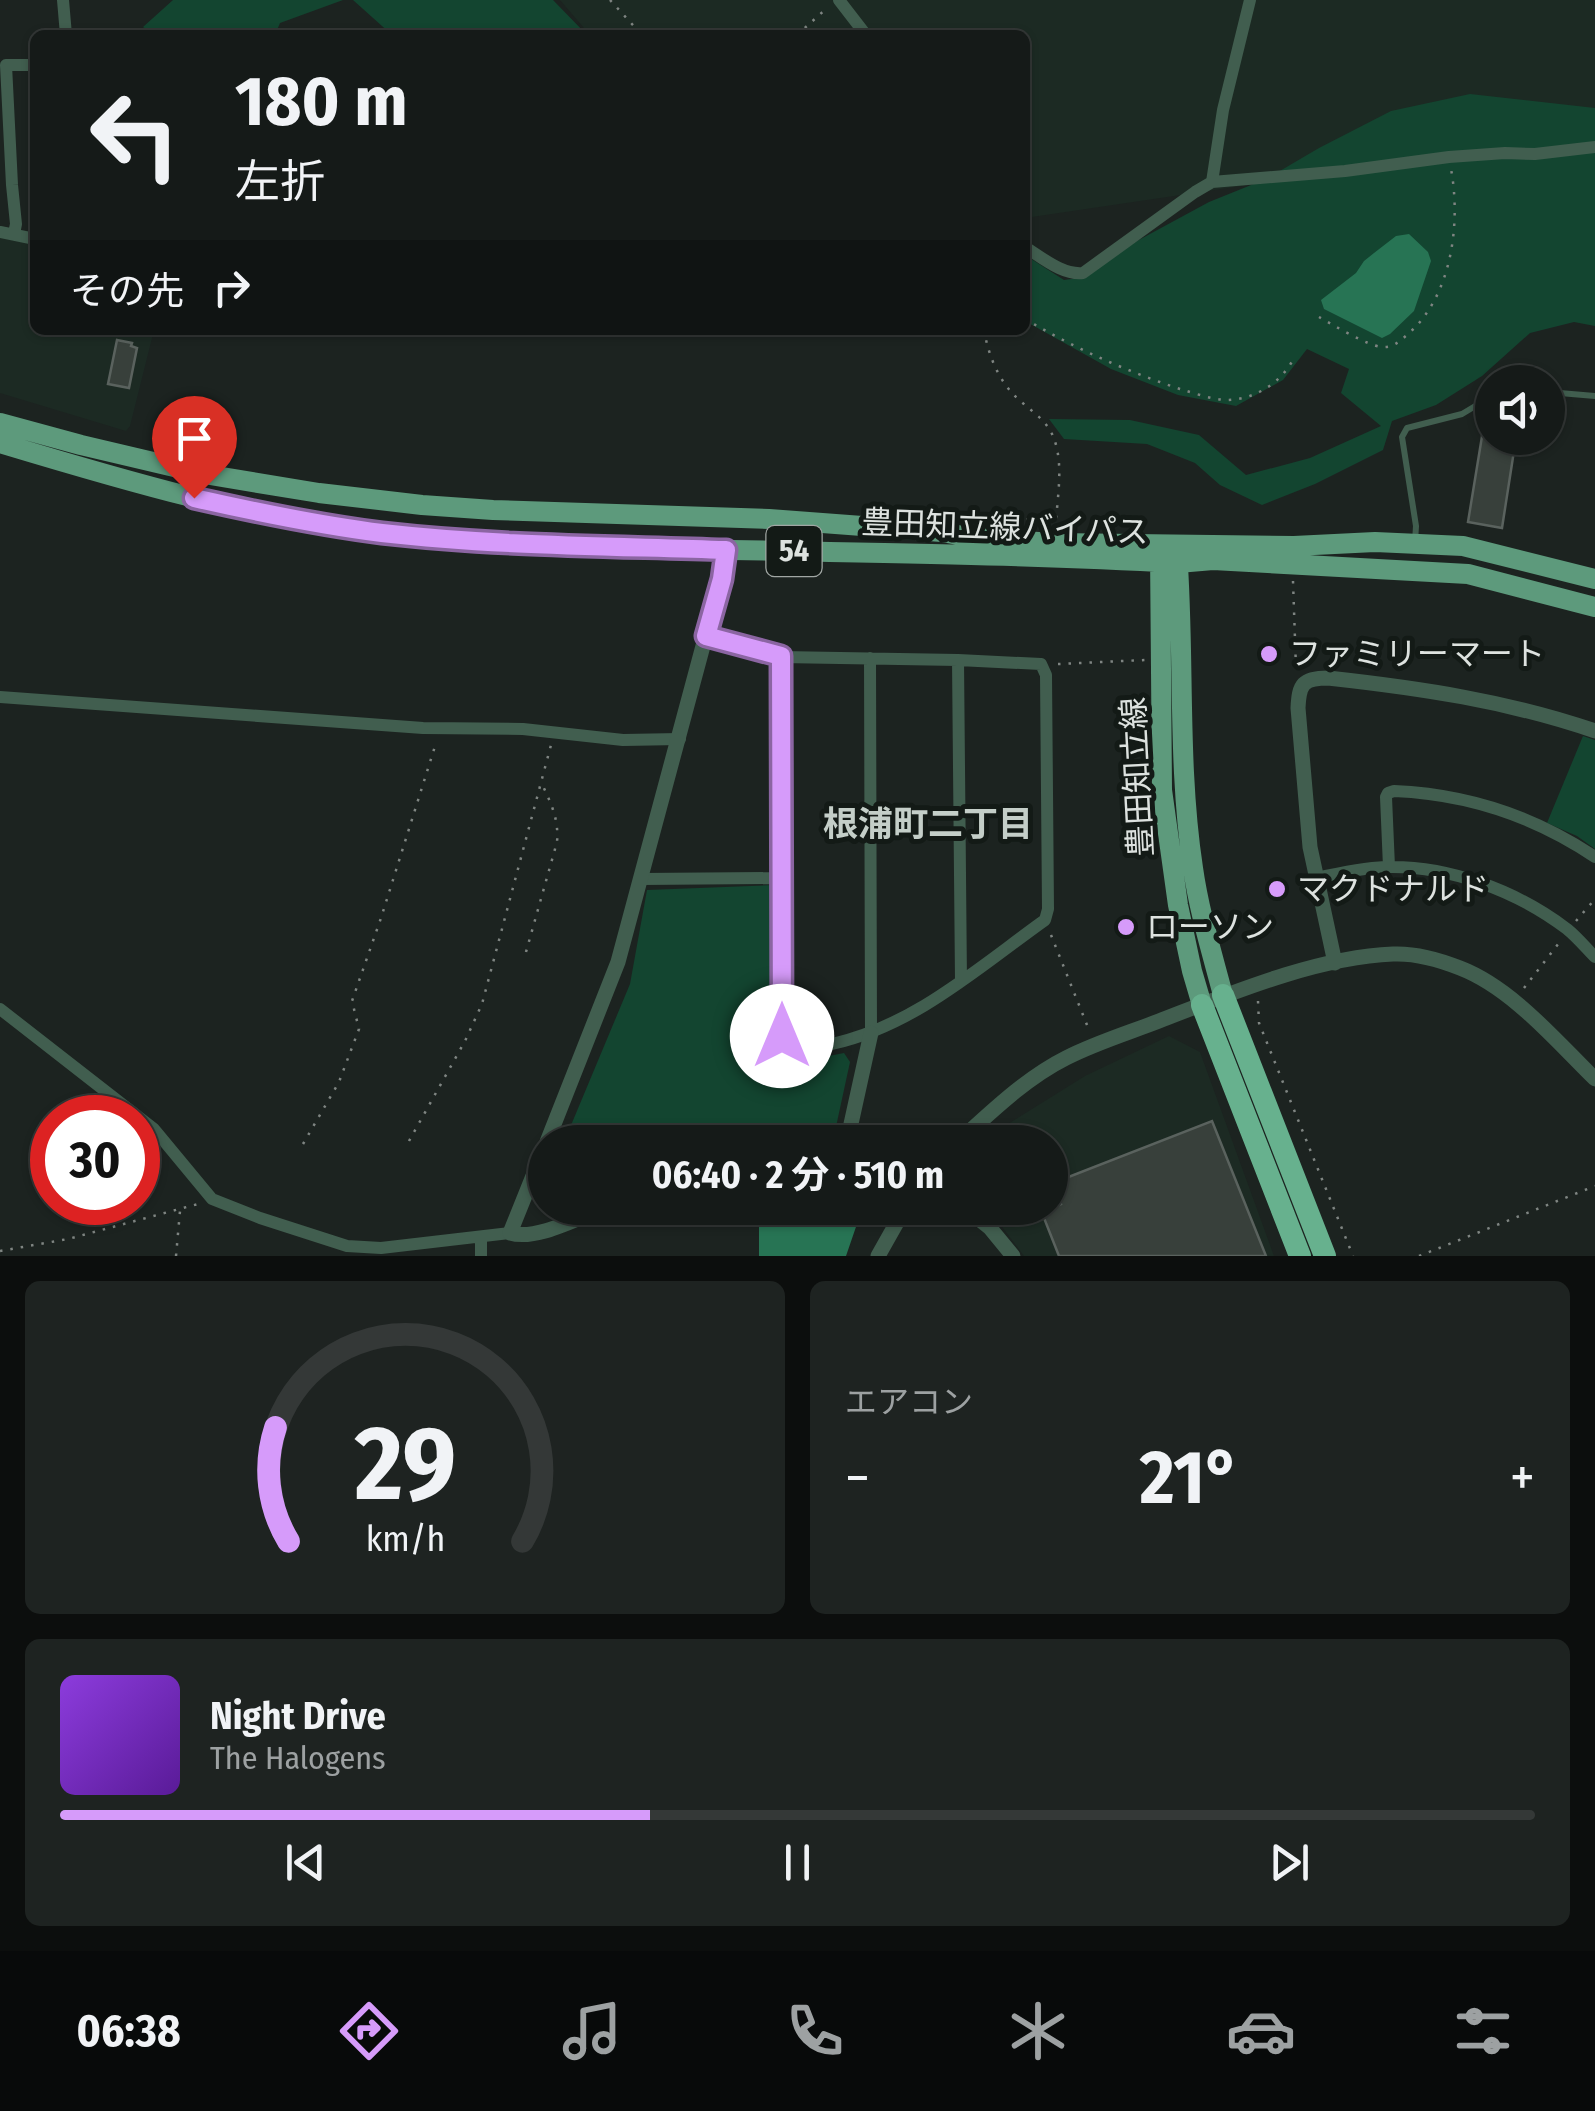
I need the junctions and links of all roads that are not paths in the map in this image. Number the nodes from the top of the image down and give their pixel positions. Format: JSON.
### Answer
{"nodes":[{"id":1,"x":64,"y":0,"type":"edge"},
{"id":2,"x":838,"y":0,"type":"edge"},
{"id":3,"x":1250,"y":0,"type":"edge"},
{"id":4,"x":66,"y":30,"type":"edge"},
{"id":5,"x":862,"y":30,"type":"edge"},
{"id":6,"x":30,"y":65,"type":"edge"},
{"id":7,"x":1595,"y":147,"type":"edge"},
{"id":8,"x":1212,"y":182,"type":"junction"},
{"id":9,"x":7,"y":233,"type":"edge"},
{"id":10,"x":1030,"y":250,"type":"edge"},
{"id":11,"x":1565,"y":393,"type":"edge"},
{"id":12,"x":1595,"y":396,"type":"edge"},
{"id":13,"x":1475,"y":406,"type":"edge"},
{"id":14,"x":0,"y":422,"type":"edge"},
{"id":15,"x":0,"y":444,"type":"edge"},
{"id":16,"x":1414,"y":544,"type":"junction"},
{"id":17,"x":726,"y":550,"type":"junction"},
{"id":18,"x":1169,"y":552,"type":"junction"},
{"id":19,"x":1595,"y":579,"type":"edge"},
{"id":20,"x":1595,"y":607,"type":"edge"},
{"id":21,"x":706,"y":636,"type":"junction"},
{"id":22,"x":781,"y":656,"type":"junction"},
{"id":23,"x":870,"y":658,"type":"junction"},
{"id":24,"x":958,"y":660,"type":"junction"},
{"id":25,"x":0,"y":697,"type":"edge"},
{"id":26,"x":1595,"y":731,"type":"edge"},
{"id":27,"x":680,"y":738,"type":"junction"},
{"id":28,"x":1595,"y":857,"type":"edge"},
{"id":29,"x":1389,"y":867,"type":"junction"},
{"id":30,"x":641,"y":878,"type":"junction"},
{"id":31,"x":781,"y":878,"type":"junction"},
{"id":32,"x":1316,"y":878,"type":"junction"},
{"id":33,"x":1595,"y":957,"type":"edge"},
{"id":34,"x":1336,"y":963,"type":"junction"},
{"id":35,"x":960,"y":981,"type":"junction"},
{"id":36,"x":1212,"y":1000,"type":"junction"},
{"id":37,"x":0,"y":1010,"type":"edge"},
{"id":38,"x":871,"y":1033,"type":"junction"},
{"id":39,"x":1595,"y":1079,"type":"edge"},
{"id":40,"x":554,"y":1125,"type":"edge"},
{"id":41,"x":851,"y":1125,"type":"edge"},
{"id":42,"x":977,"y":1125,"type":"edge"},
{"id":43,"x":528,"y":1188,"type":"edge"},
{"id":44,"x":558,"y":1225,"type":"edge"},
{"id":45,"x":895,"y":1225,"type":"edge"},
{"id":46,"x":986,"y":1225,"type":"edge"},
{"id":47,"x":510,"y":1233,"type":"junction"},
{"id":48,"x":482,"y":1238,"type":"junction"},
{"id":49,"x":352,"y":1251,"type":"edge"},
{"id":50,"x":481,"y":1256,"type":"edge"},
{"id":51,"x":878,"y":1256,"type":"edge"},
{"id":52,"x":1013,"y":1256,"type":"edge"},
{"id":53,"x":1300,"y":1256,"type":"edge"},
{"id":54,"x":1324,"y":1256,"type":"edge"}],
"edges":[{"from":1,"to":4,"type":"street"},
{"from":2,"to":5,"type":"street"},
{"from":3,"to":8,"type":"street"},
{"from":6,"to":9,"type":"street"},
{"from":7,"to":8,"type":"street"},
{"from":8,"to":10,"type":"street"},
{"from":11,"to":12,"type":"lane"},
{"from":13,"to":16,"type":"lane"},
{"from":14,"to":18,"type":"main road","name":"豊田知立線バイパス","number":"54"},
{"from":15,"to":17,"type":"main road","name":"豊田知立線バイパス","number":"54"},
{"from":16,"to":18,"type":"main road","name":"豊田知立線バイパス","number":"54"},
{"from":16,"to":19,"type":"main road","name":"豊田知立線バイパス","number":"54"},
{"from":17,"to":18,"type":"main road","name":"豊田知立線バイパス","number":"54"},
{"from":17,"to":21,"type":"street"},
{"from":18,"to":20,"type":"main road","name":"豊田知立線バイパス","number":"54"},
{"from":18,"to":36,"type":"main road","name":"豊田知立線"},
{"from":18,"to":36,"type":"main road","name":"豊田知立線"},
{"from":21,"to":22,"type":"street"},
{"from":21,"to":27,"type":"street"},
{"from":22,"to":23,"type":"street"},
{"from":22,"to":31,"type":"street"},
{"from":23,"to":24,"type":"street"},
{"from":23,"to":38,"type":"street"},
{"from":24,"to":35,"type":"street"},
{"from":24,"to":35,"type":"street"},
{"from":25,"to":27,"type":"street"},
{"from":26,"to":32,"type":"street"},
{"from":27,"to":30,"type":"street"},
{"from":28,"to":29,"type":"street"},
{"from":29,"to":32,"type":"street"},
{"from":29,"to":33,"type":"street"},
{"from":30,"to":31,"type":"street"},
{"from":30,"to":40,"type":"street"},
{"from":31,"to":38,"type":"street"},
{"from":32,"to":34,"type":"street"},
{"from":34,"to":36,"type":"street"},
{"from":34,"to":39,"type":"street"},
{"from":35,"to":38,"type":"street"},
{"from":36,"to":42,"type":"street"},
{"from":36,"to":53,"type":"highway"},
{"from":36,"to":54,"type":"highway"},
{"from":37,"to":49,"type":"street"},
{"from":38,"to":41,"type":"street"},
{"from":43,"to":47,"type":"street"},
{"from":44,"to":47,"type":"street"},
{"from":45,"to":51,"type":"street"},
{"from":46,"to":52,"type":"street"},
{"from":47,"to":48,"type":"street"},
{"from":48,"to":49,"type":"street"},
{"from":48,"to":50,"type":"street"}]}
